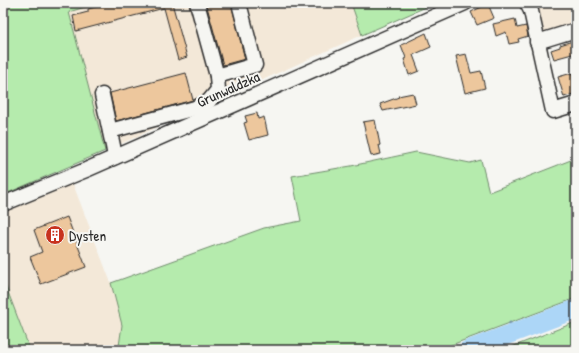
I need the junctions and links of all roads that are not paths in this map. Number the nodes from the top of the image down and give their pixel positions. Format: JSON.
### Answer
{"nodes":[{"id":1,"x":197,"y":3,"type":"edge"},
{"id":2,"x":239,"y":3,"type":"edge"},
{"id":3,"x":466,"y":3,"type":"edge"},
{"id":4,"x":527,"y":3,"type":"edge"},
{"id":5,"x":576,"y":30,"type":"edge"},
{"id":6,"x":537,"y":42,"type":"junction"},
{"id":7,"x":216,"y":76,"type":"junction"},
{"id":8,"x":102,"y":95,"type":"dead end"},
{"id":9,"x":576,"y":104,"type":"edge"},
{"id":10,"x":110,"y":131,"type":"junction"},
{"id":11,"x":115,"y":157,"type":"junction"},
{"id":12,"x":3,"y":204,"type":"edge"}],
"edges":[{"from":1,"to":7,"type":"street"},
{"from":2,"to":7,"type":"street"},
{"from":3,"to":11,"type":"street","name":"Grunwaldzka"},
{"from":4,"to":6,"type":"street"},
{"from":5,"to":6,"type":"street"},
{"from":6,"to":9,"type":"street"},
{"from":7,"to":10,"type":"street"},
{"from":8,"to":10,"type":"street"},
{"from":10,"to":11,"type":"street"},
{"from":11,"to":12,"type":"street","name":"Grunwaldzka"}]}
